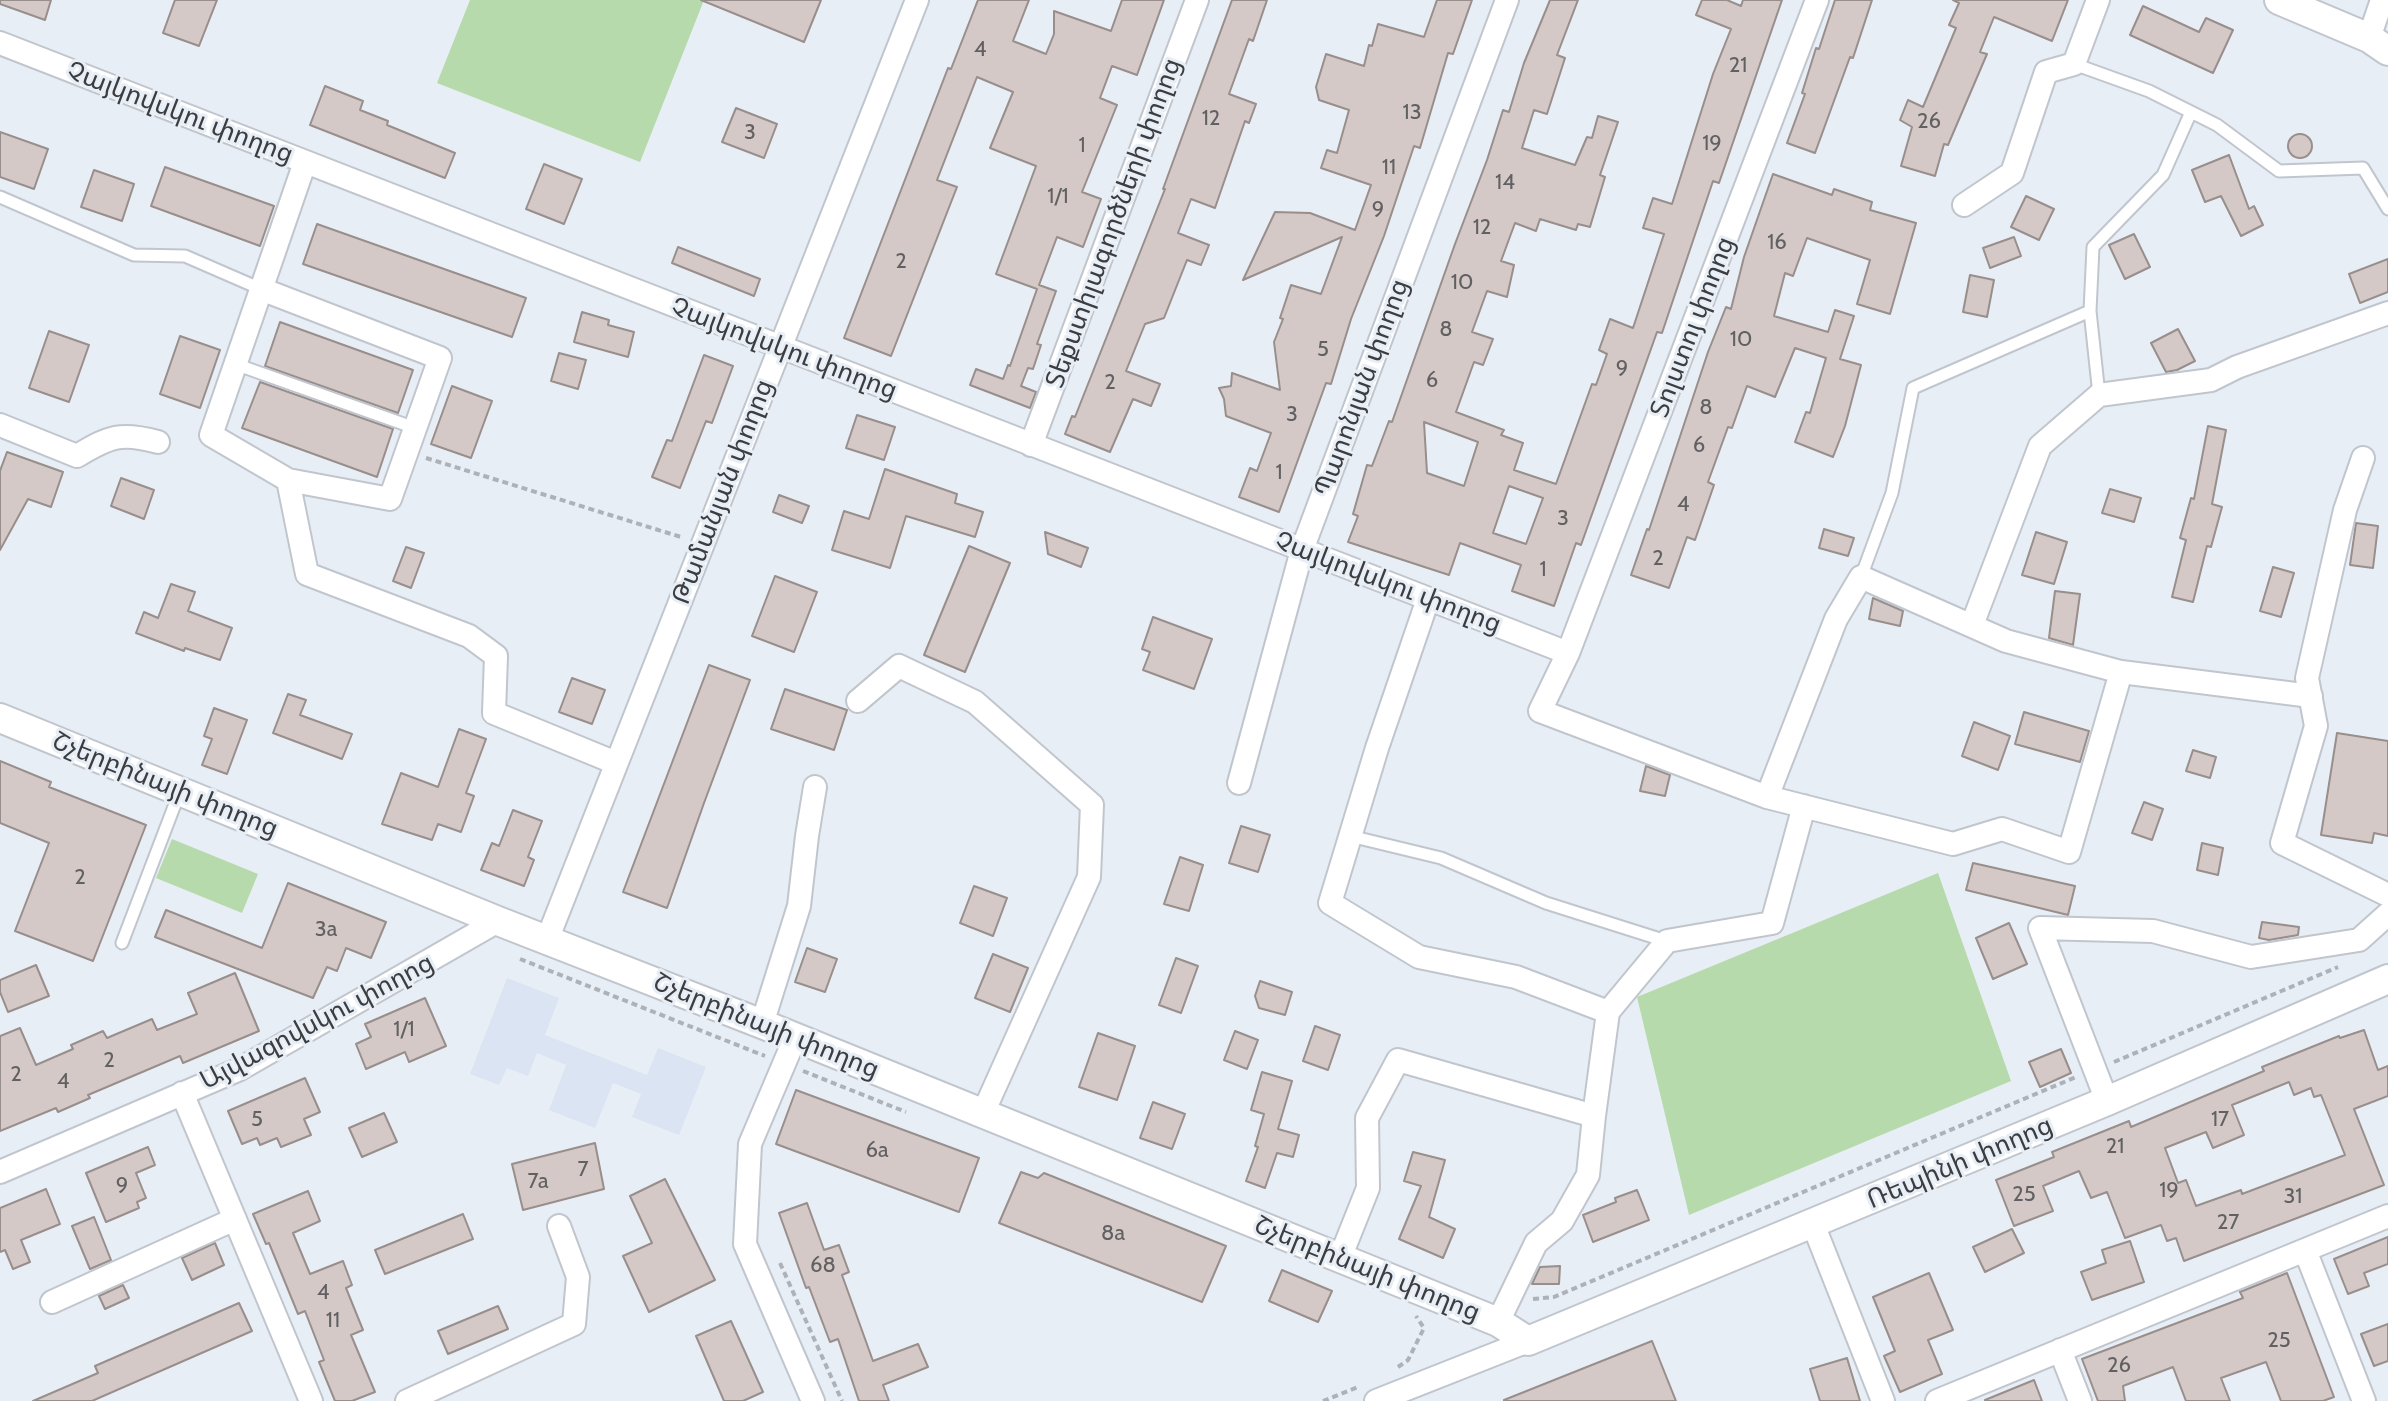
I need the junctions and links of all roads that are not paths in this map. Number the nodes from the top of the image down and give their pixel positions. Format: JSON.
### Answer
{"nodes":[{"id":1,"x":917,"y":0,"type":"edge"},
{"id":2,"x":1197,"y":0,"type":"edge"},
{"id":3,"x":1507,"y":0,"type":"edge"},
{"id":4,"x":1817,"y":0,"type":"edge"},
{"id":5,"x":2098,"y":0,"type":"edge"},
{"id":6,"x":2279,"y":0,"type":"edge"},
{"id":7,"x":2382,"y":0,"type":"edge"},
{"id":8,"x":0,"y":43,"type":"edge"},
{"id":9,"x":2378,"y":45,"type":"edge"},
{"id":10,"x":2074,"y":64,"type":"junction"},
{"id":11,"x":2191,"y":112,"type":"junction"},
{"id":12,"x":305,"y":162,"type":"junction"},
{"id":13,"x":0,"y":197,"type":"edge"},
{"id":14,"x":1964,"y":205,"type":"dead end"},
{"id":15,"x":2388,"y":209,"type":"edge"},
{"id":16,"x":261,"y":289,"type":"junction"},
{"id":17,"x":2090,"y":311,"type":"junction"},
{"id":18,"x":2388,"y":313,"type":"edge"},
{"id":19,"x":779,"y":348,"type":"junction"},
{"id":20,"x":235,"y":364,"type":"junction"},
{"id":21,"x":2099,"y":395,"type":"junction"},
{"id":22,"x":0,"y":425,"type":"edge"},
{"id":23,"x":415,"y":428,"type":"junction"},
{"id":24,"x":158,"y":442,"type":"dead end"},
{"id":25,"x":1031,"y":445,"type":"junction"},
{"id":26,"x":2363,"y":458,"type":"dead end"},
{"id":27,"x":288,"y":480,"type":"junction"},
{"id":28,"x":1302,"y":550,"type":"junction"},
{"id":29,"x":1861,"y":577,"type":"junction"},
{"id":30,"x":1428,"y":599,"type":"junction"},
{"id":31,"x":1972,"y":625,"type":"junction"},
{"id":32,"x":1568,"y":653,"type":"junction"},
{"id":33,"x":2121,"y":672,"type":"junction"},
{"id":34,"x":2311,"y":696,"type":"junction"},
{"id":35,"x":858,"y":701,"type":"dead end"},
{"id":36,"x":0,"y":718,"type":"edge"},
{"id":37,"x":616,"y":763,"type":"junction"},
{"id":38,"x":1239,"y":783,"type":"dead end"},
{"id":39,"x":815,"y":787,"type":"dead end"},
{"id":40,"x":180,"y":790,"type":"junction"},
{"id":41,"x":1767,"y":797,"type":"junction"},
{"id":42,"x":1804,"y":806,"type":"junction"},
{"id":43,"x":1350,"y":836,"type":"junction"},
{"id":44,"x":2388,"y":895,"type":"edge"},
{"id":45,"x":2388,"y":914,"type":"edge"},
{"id":46,"x":498,"y":921,"type":"junction"},
{"id":47,"x":547,"y":940,"type":"junction"},
{"id":48,"x":1667,"y":941,"type":"junction"},
{"id":49,"x":122,"y":943,"type":"dead end"},
{"id":50,"x":2388,"y":979,"type":"edge"},
{"id":51,"x":1608,"y":1012,"type":"junction"},
{"id":52,"x":762,"y":1024,"type":"junction"},
{"id":53,"x":795,"y":1038,"type":"junction"},
{"id":54,"x":182,"y":1093,"type":"junction"},
{"id":55,"x":2107,"y":1101,"type":"junction"},
{"id":56,"x":983,"y":1113,"type":"junction"},
{"id":57,"x":1594,"y":1116,"type":"junction"},
{"id":58,"x":0,"y":1172,"type":"edge"},
{"id":59,"x":2388,"y":1216,"type":"edge"},
{"id":60,"x":235,"y":1219,"type":"junction"},
{"id":61,"x":1813,"y":1224,"type":"junction"},
{"id":62,"x":559,"y":1226,"type":"dead end"},
{"id":63,"x":2305,"y":1250,"type":"junction"},
{"id":64,"x":1340,"y":1258,"type":"junction"},
{"id":65,"x":52,"y":1302,"type":"dead end"},
{"id":66,"x":1504,"y":1310,"type":"junction"},
{"id":67,"x":1528,"y":1341,"type":"junction"},
{"id":68,"x":2060,"y":1350,"type":"junction"},
{"id":69,"x":311,"y":1401,"type":"edge"},
{"id":70,"x":407,"y":1401,"type":"edge"},
{"id":71,"x":813,"y":1401,"type":"edge"},
{"id":72,"x":1376,"y":1401,"type":"edge"},
{"id":73,"x":1883,"y":1401,"type":"edge"},
{"id":74,"x":1937,"y":1401,"type":"edge"},
{"id":75,"x":2080,"y":1401,"type":"edge"},
{"id":76,"x":2364,"y":1401,"type":"edge"}],
"edges":[{"from":1,"to":19,"type":"street","name":"Թամանյան փողոց"},
{"from":2,"to":25,"type":"street","name":"Տեքստիլագործների փողոց"},
{"from":3,"to":28,"type":"street","name":"Պարոնյան փողոց"},
{"from":4,"to":32,"type":"street","name":"Տոլստոյ փողոց"},
{"from":5,"to":10,"type":"street"},
{"from":6,"to":9,"type":"street"},
{"from":7,"to":9,"type":"street"},
{"from":8,"to":12,"type":"street","name":"Չայկովսկու փողոց"},
{"from":10,"to":11,"type":"lane"},
{"from":10,"to":14,"type":"street"},
{"from":11,"to":15,"type":"lane"},
{"from":11,"to":17,"type":"lane"},
{"from":12,"to":16,"type":"street"},
{"from":12,"to":19,"type":"street","name":"Չայկովսկու փողոց"},
{"from":13,"to":16,"type":"lane"},
{"from":16,"to":20,"type":"street"},
{"from":16,"to":23,"type":"street"},
{"from":17,"to":21,"type":"lane"},
{"from":17,"to":29,"type":"lane"},
{"from":18,"to":21,"type":"street"},
{"from":19,"to":25,"type":"street","name":"Չայկովսկու փողոց"},
{"from":19,"to":37,"type":"street","name":"Թամանյան փողոց"},
{"from":20,"to":23,"type":"lane"},
{"from":20,"to":27,"type":"street"},
{"from":21,"to":31,"type":"street"},
{"from":22,"to":24,"type":"street"},
{"from":23,"to":27,"type":"street"},
{"from":25,"to":28,"type":"street","name":"Չայկովսկու փողոց"},
{"from":26,"to":34,"type":"street"},
{"from":27,"to":37,"type":"street"},
{"from":28,"to":30,"type":"street","name":"Չայկովսկու փողոց"},
{"from":28,"to":38,"type":"street","name":"Պարոնյան փողոց"},
{"from":29,"to":31,"type":"street"},
{"from":29,"to":41,"type":"street"},
{"from":30,"to":32,"type":"street","name":"Չայկովսկու փողոց"},
{"from":30,"to":43,"type":"street"},
{"from":31,"to":33,"type":"street"},
{"from":32,"to":41,"type":"street","name":"Տոլստոյ փողոց"},
{"from":33,"to":34,"type":"street"},
{"from":33,"to":42,"type":"street"},
{"from":34,"to":44,"type":"street"},
{"from":35,"to":56,"type":"street"},
{"from":36,"to":40,"type":"street","name":"Շչերբինայի փողոց"},
{"from":37,"to":47,"type":"street","name":"Թամանյան փողոց"},
{"from":39,"to":52,"type":"street"},
{"from":40,"to":46,"type":"street","name":"Շչերբինայի փողոց"},
{"from":40,"to":49,"type":"lane"},
{"from":41,"to":42,"type":"street"},
{"from":42,"to":48,"type":"street"},
{"from":43,"to":48,"type":"lane"},
{"from":43,"to":51,"type":"street"},
{"from":45,"to":55,"type":"street"},
{"from":46,"to":47,"type":"street","name":"Շչերբինայի փողոց"},
{"from":46,"to":54,"type":"street","name":"Այվազովսկու փողոց"},
{"from":47,"to":52,"type":"street","name":"Շչերբինայի փողոց"},
{"from":48,"to":51,"type":"street"},
{"from":50,"to":55,"type":"street","name":"Ռեպինի փողոց"},
{"from":51,"to":57,"type":"street"},
{"from":52,"to":53,"type":"street","name":"Շչերբինայի փողոց"},
{"from":53,"to":56,"type":"street","name":"Շչերբինայի փողոց"},
{"from":53,"to":71,"type":"street"},
{"from":54,"to":58,"type":"street","name":"Այվազովսկու փողոց"},
{"from":54,"to":60,"type":"street"},
{"from":55,"to":61,"type":"street","name":"Ռեպինի փողոց"},
{"from":56,"to":64,"type":"street","name":"Շչերբինայի փողոց"},
{"from":57,"to":64,"type":"street"},
{"from":57,"to":66,"type":"street"},
{"from":59,"to":63,"type":"street"},
{"from":60,"to":65,"type":"street"},
{"from":60,"to":69,"type":"street"},
{"from":61,"to":67,"type":"street","name":"Ռեպինի փողոց"},
{"from":61,"to":73,"type":"street"},
{"from":62,"to":70,"type":"street"},
{"from":63,"to":68,"type":"street"},
{"from":63,"to":76,"type":"street"},
{"from":64,"to":66,"type":"street","name":"Շչերբինայի փողոց"},
{"from":66,"to":67,"type":"street","name":"Շչերբինայի փողոց"},
{"from":67,"to":72,"type":"street"},
{"from":68,"to":74,"type":"street"},
{"from":68,"to":75,"type":"street"}]}
